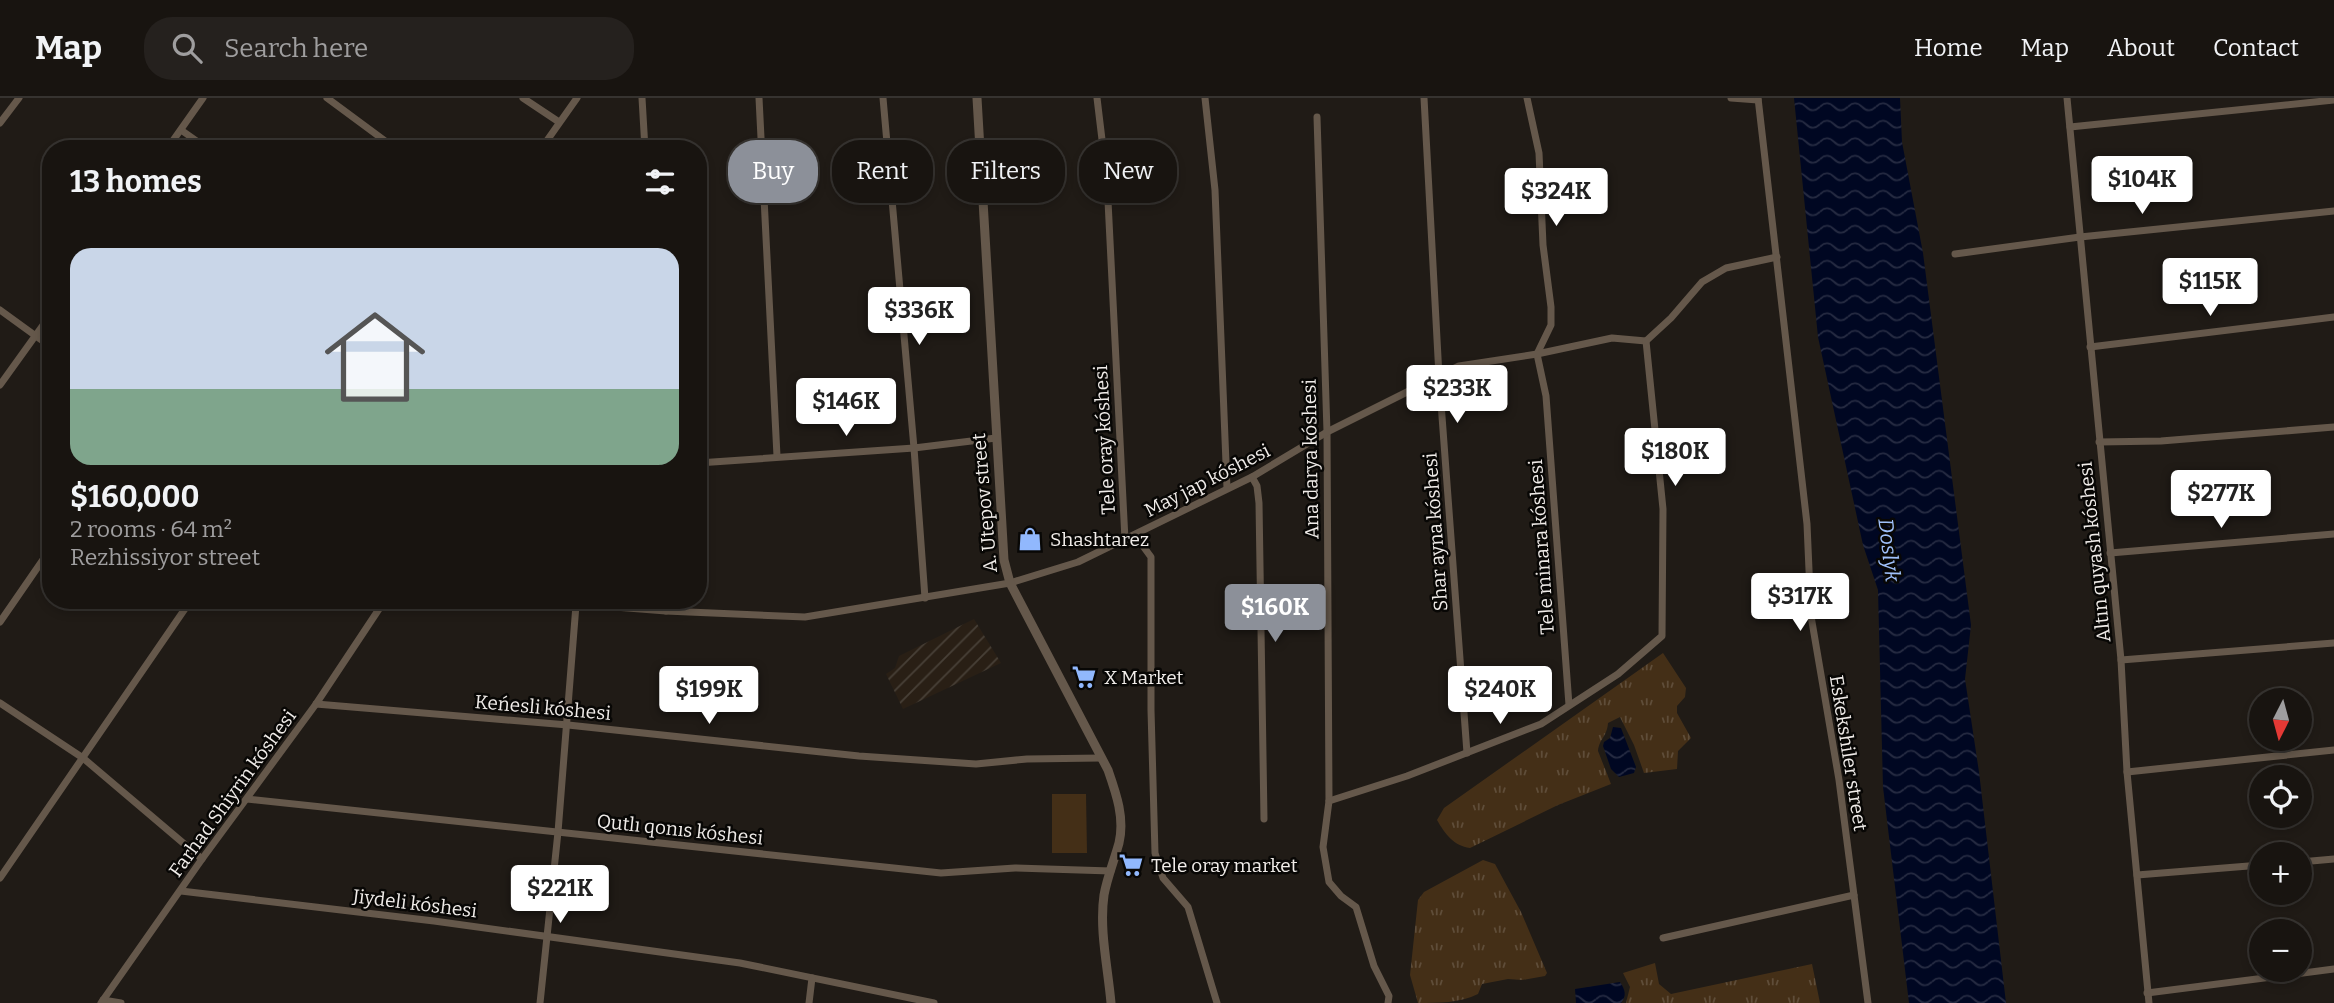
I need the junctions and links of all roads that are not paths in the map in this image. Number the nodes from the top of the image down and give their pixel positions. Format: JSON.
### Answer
{"nodes":[{"id":1,"x":19,"y":98,"type":"edge"},
{"id":2,"x":203,"y":98,"type":"edge"},
{"id":3,"x":327,"y":98,"type":"edge"},
{"id":4,"x":523,"y":98,"type":"edge"},
{"id":5,"x":577,"y":98,"type":"edge"},
{"id":6,"x":642,"y":98,"type":"edge"},
{"id":7,"x":759,"y":98,"type":"edge"},
{"id":8,"x":883,"y":98,"type":"edge"},
{"id":9,"x":977,"y":98,"type":"edge"},
{"id":10,"x":1097,"y":98,"type":"edge"},
{"id":11,"x":1205,"y":98,"type":"edge"},
{"id":12,"x":1424,"y":98,"type":"edge"},
{"id":13,"x":1527,"y":98,"type":"edge"},
{"id":14,"x":1731,"y":98,"type":"edge"},
{"id":15,"x":2067,"y":98,"type":"edge"},
{"id":16,"x":1758,"y":99,"type":"edge"},
{"id":17,"x":2334,"y":100,"type":"edge"},
{"id":18,"x":1317,"y":117,"type":"dead end"},
{"id":19,"x":559,"y":122,"type":"junction"},
{"id":20,"x":0,"y":123,"type":"edge"},
{"id":21,"x":2070,"y":127,"type":"junction"},
{"id":22,"x":181,"y":130,"type":"junction"},
{"id":23,"x":174,"y":140,"type":"edge"},
{"id":24,"x":195,"y":140,"type":"edge"},
{"id":25,"x":384,"y":140,"type":"edge"},
{"id":26,"x":547,"y":140,"type":"edge"},
{"id":27,"x":644,"y":140,"type":"edge"},
{"id":28,"x":2334,"y":211,"type":"edge"},
{"id":29,"x":2080,"y":237,"type":"junction"},
{"id":30,"x":1955,"y":254,"type":"dead end"},
{"id":31,"x":1777,"y":257,"type":"junction"},
{"id":32,"x":0,"y":310,"type":"edge"},
{"id":33,"x":2334,"y":317,"type":"edge"},
{"id":34,"x":42,"y":326,"type":"edge"},
{"id":35,"x":35,"y":336,"type":"junction"},
{"id":36,"x":42,"y":341,"type":"edge"},
{"id":37,"x":1646,"y":341,"type":"junction"},
{"id":38,"x":2090,"y":347,"type":"junction"},
{"id":39,"x":1537,"y":354,"type":"junction"},
{"id":40,"x":1439,"y":376,"type":"junction"},
{"id":41,"x":0,"y":385,"type":"edge"},
{"id":42,"x":2334,"y":427,"type":"edge"},
{"id":43,"x":1326,"y":432,"type":"junction"},
{"id":44,"x":996,"y":438,"type":"junction"},
{"id":45,"x":2099,"y":442,"type":"junction"},
{"id":46,"x":914,"y":449,"type":"junction"},
{"id":47,"x":777,"y":456,"type":"junction"},
{"id":48,"x":707,"y":462,"type":"edge"},
{"id":49,"x":1252,"y":477,"type":"junction"},
{"id":50,"x":1227,"y":488,"type":"junction"},
{"id":51,"x":2334,"y":534,"type":"edge"},
{"id":52,"x":1125,"y":540,"type":"junction"},
{"id":53,"x":2110,"y":553,"type":"junction"},
{"id":54,"x":42,"y":561,"type":"edge"},
{"id":55,"x":1010,"y":583,"type":"junction"},
{"id":56,"x":925,"y":598,"type":"junction"},
{"id":57,"x":185,"y":609,"type":"edge"},
{"id":58,"x":379,"y":609,"type":"edge"},
{"id":59,"x":576,"y":609,"type":"edge"},
{"id":60,"x":636,"y":609,"type":"edge"},
{"id":61,"x":666,"y":611,"type":"joint"},
{"id":62,"x":0,"y":622,"type":"edge"},
{"id":63,"x":2334,"y":643,"type":"edge"},
{"id":64,"x":2121,"y":660,"type":"junction"},
{"id":65,"x":0,"y":703,"type":"edge"},
{"id":66,"x":316,"y":704,"type":"junction"},
{"id":67,"x":1569,"y":705,"type":"junction"},
{"id":68,"x":568,"y":725,"type":"junction"},
{"id":69,"x":2334,"y":750,"type":"edge"},
{"id":70,"x":1467,"y":754,"type":"junction"},
{"id":71,"x":83,"y":758,"type":"junction"},
{"id":72,"x":1101,"y":758,"type":"junction"},
{"id":73,"x":2127,"y":772,"type":"junction"},
{"id":74,"x":247,"y":799,"type":"junction"},
{"id":75,"x":1329,"y":801,"type":"junction"},
{"id":76,"x":1265,"y":819,"type":"dead end"},
{"id":77,"x":558,"y":832,"type":"junction"},
{"id":78,"x":202,"y":859,"type":"junction"},
{"id":79,"x":2334,"y":859,"type":"edge"},
{"id":80,"x":2312,"y":861,"type":"edge"},
{"id":81,"x":2249,"y":866,"type":"edge"},
{"id":82,"x":1111,"y":871,"type":"junction"},
{"id":83,"x":2137,"y":875,"type":"junction"},
{"id":84,"x":0,"y":878,"type":"edge"},
{"id":85,"x":181,"y":891,"type":"junction"},
{"id":86,"x":1854,"y":895,"type":"junction"},
{"id":87,"x":547,"y":937,"type":"junction"},
{"id":88,"x":1663,"y":938,"type":"dead end"},
{"id":89,"x":2334,"y":969,"type":"edge"},
{"id":90,"x":812,"y":978,"type":"junction"},
{"id":91,"x":2147,"y":993,"type":"junction"},
{"id":92,"x":102,"y":1002,"type":"edge"},
{"id":93,"x":121,"y":1003,"type":"edge"},
{"id":94,"x":540,"y":1003,"type":"edge"},
{"id":95,"x":809,"y":1003,"type":"edge"},
{"id":96,"x":928,"y":1003,"type":"edge"},
{"id":97,"x":1108,"y":1003,"type":"edge"},
{"id":98,"x":1217,"y":1003,"type":"edge"},
{"id":99,"x":1388,"y":1003,"type":"edge"},
{"id":100,"x":1868,"y":1003,"type":"edge"},
{"id":101,"x":2149,"y":1003,"type":"edge"}],
"edges":[{"from":1,"to":20,"type":"street"},
{"from":2,"to":22,"type":"street"},
{"from":3,"to":25,"type":"street"},
{"from":4,"to":19,"type":"street"},
{"from":5,"to":19,"type":"street"},
{"from":6,"to":27,"type":"street"},
{"from":7,"to":47,"type":"street"},
{"from":8,"to":46,"type":"street"},
{"from":9,"to":44,"type":"street","name":"A. Utepov street"},
{"from":10,"to":52,"type":"street","name":"Tele oray kóshesi"},
{"from":11,"to":50,"type":"street"},
{"from":12,"to":40,"type":"street","name":"Shar ayna kóshesi"},
{"from":13,"to":39,"type":"street"},
{"from":14,"to":16,"type":"street"},
{"from":15,"to":21,"type":"street","name":"Altın quyash kóshesi"},
{"from":16,"to":31,"type":"street","name":"Eskekshiler street"},
{"from":17,"to":21,"type":"street"},
{"from":18,"to":43,"type":"street","name":"Ana darya kóshesi"},
{"from":19,"to":26,"type":"street"},
{"from":21,"to":29,"type":"street","name":"Altın quyash kóshesi"},
{"from":22,"to":23,"type":"street"},
{"from":22,"to":24,"type":"street"},
{"from":28,"to":29,"type":"street"},
{"from":29,"to":30,"type":"street"},
{"from":29,"to":38,"type":"street","name":"Altın quyash kóshesi"},
{"from":31,"to":37,"type":"street"},
{"from":31,"to":86,"type":"street","name":"Eskekshiler street"},
{"from":32,"to":35,"type":"street"},
{"from":33,"to":38,"type":"street"},
{"from":34,"to":35,"type":"street"},
{"from":35,"to":36,"type":"street"},
{"from":35,"to":41,"type":"street"},
{"from":37,"to":39,"type":"street","name":"May jap kóshesi"},
{"from":37,"to":67,"type":"street"},
{"from":38,"to":45,"type":"street","name":"Altın quyash kóshesi"},
{"from":39,"to":40,"type":"street","name":"May jap kóshesi"},
{"from":39,"to":67,"type":"street","name":"Tele minara kóshesi"},
{"from":40,"to":43,"type":"street","name":"May jap kóshesi"},
{"from":40,"to":70,"type":"street","name":"Shar ayna kóshesi"},
{"from":42,"to":45,"type":"street"},
{"from":43,"to":49,"type":"street","name":"May jap kóshesi"},
{"from":43,"to":75,"type":"street","name":"Ana darya kóshesi"},
{"from":44,"to":46,"type":"street"},
{"from":44,"to":55,"type":"street","name":"A. Utepov street"},
{"from":45,"to":53,"type":"street","name":"Altın quyash kóshesi"},
{"from":46,"to":47,"type":"street"},
{"from":46,"to":56,"type":"street"},
{"from":47,"to":48,"type":"street"},
{"from":49,"to":50,"type":"street","name":"May jap kóshesi"},
{"from":49,"to":76,"type":"street"},
{"from":50,"to":52,"type":"street","name":"May jap kóshesi"},
{"from":51,"to":53,"type":"street"},
{"from":52,"to":55,"type":"street","name":"May jap kóshesi"},
{"from":52,"to":98,"type":"street","name":"Tele oray kóshesi"},
{"from":53,"to":64,"type":"street","name":"Altın quyash kóshesi"},
{"from":54,"to":62,"type":"street"},
{"from":55,"to":56,"type":"street","name":"May jap kóshesi"},
{"from":55,"to":72,"type":"street","name":"A. Utepov street"},
{"from":56,"to":61,"type":"street","name":"May jap kóshesi"},
{"from":57,"to":71,"type":"street"},
{"from":58,"to":66,"type":"street","name":"Farhad Shiyrin kóshesi"},
{"from":59,"to":68,"type":"street"},
{"from":60,"to":61,"type":"street","name":"May jap kóshesi"},
{"from":63,"to":64,"type":"street"},
{"from":64,"to":73,"type":"street","name":"Altın quyash kóshesi"},
{"from":65,"to":71,"type":"street"},
{"from":66,"to":68,"type":"street","name":"Keńesli kóshesi"},
{"from":66,"to":74,"type":"street","name":"Farhad Shiyrin kóshesi"},
{"from":67,"to":70,"type":"street"},
{"from":68,"to":72,"type":"street","name":"Keńesli kóshesi"},
{"from":68,"to":77,"type":"street"},
{"from":69,"to":73,"type":"street"},
{"from":70,"to":75,"type":"street"},
{"from":71,"to":78,"type":"street"},
{"from":71,"to":84,"type":"street"},
{"from":72,"to":82,"type":"street","name":"A. Utepov street"},
{"from":73,"to":83,"type":"street","name":"Altın quyash kóshesi"},
{"from":74,"to":77,"type":"street","name":"Qutlı qonıs kóshesi"},
{"from":74,"to":78,"type":"street","name":"Farhad Shiyrin kóshesi"},
{"from":75,"to":99,"type":"street","name":"Ana darya kóshesi"},
{"from":77,"to":82,"type":"street","name":"Qutlı qonıs kóshesi"},
{"from":77,"to":87,"type":"street"},
{"from":78,"to":85,"type":"street","name":"Farhad Shiyrin kóshesi"},
{"from":79,"to":80,"type":"street"},
{"from":81,"to":83,"type":"street"},
{"from":82,"to":97,"type":"street","name":"A. Utepov street"},
{"from":83,"to":91,"type":"street","name":"Altın quyash kóshesi"},
{"from":85,"to":87,"type":"street","name":"Jiydeli kóshesi"},
{"from":85,"to":92,"type":"street","name":"Farhad Shiyrin kóshesi"},
{"from":86,"to":88,"type":"street"},
{"from":86,"to":100,"type":"street","name":"Eskekshiler street"},
{"from":87,"to":90,"type":"street","name":"Jiydeli kóshesi"},
{"from":87,"to":94,"type":"street"},
{"from":89,"to":91,"type":"street"},
{"from":90,"to":95,"type":"street"},
{"from":90,"to":96,"type":"street","name":"Jiydeli kóshesi"},
{"from":91,"to":101,"type":"street","name":"Altın quyash kóshesi"},
{"from":92,"to":93,"type":"street"}]}
